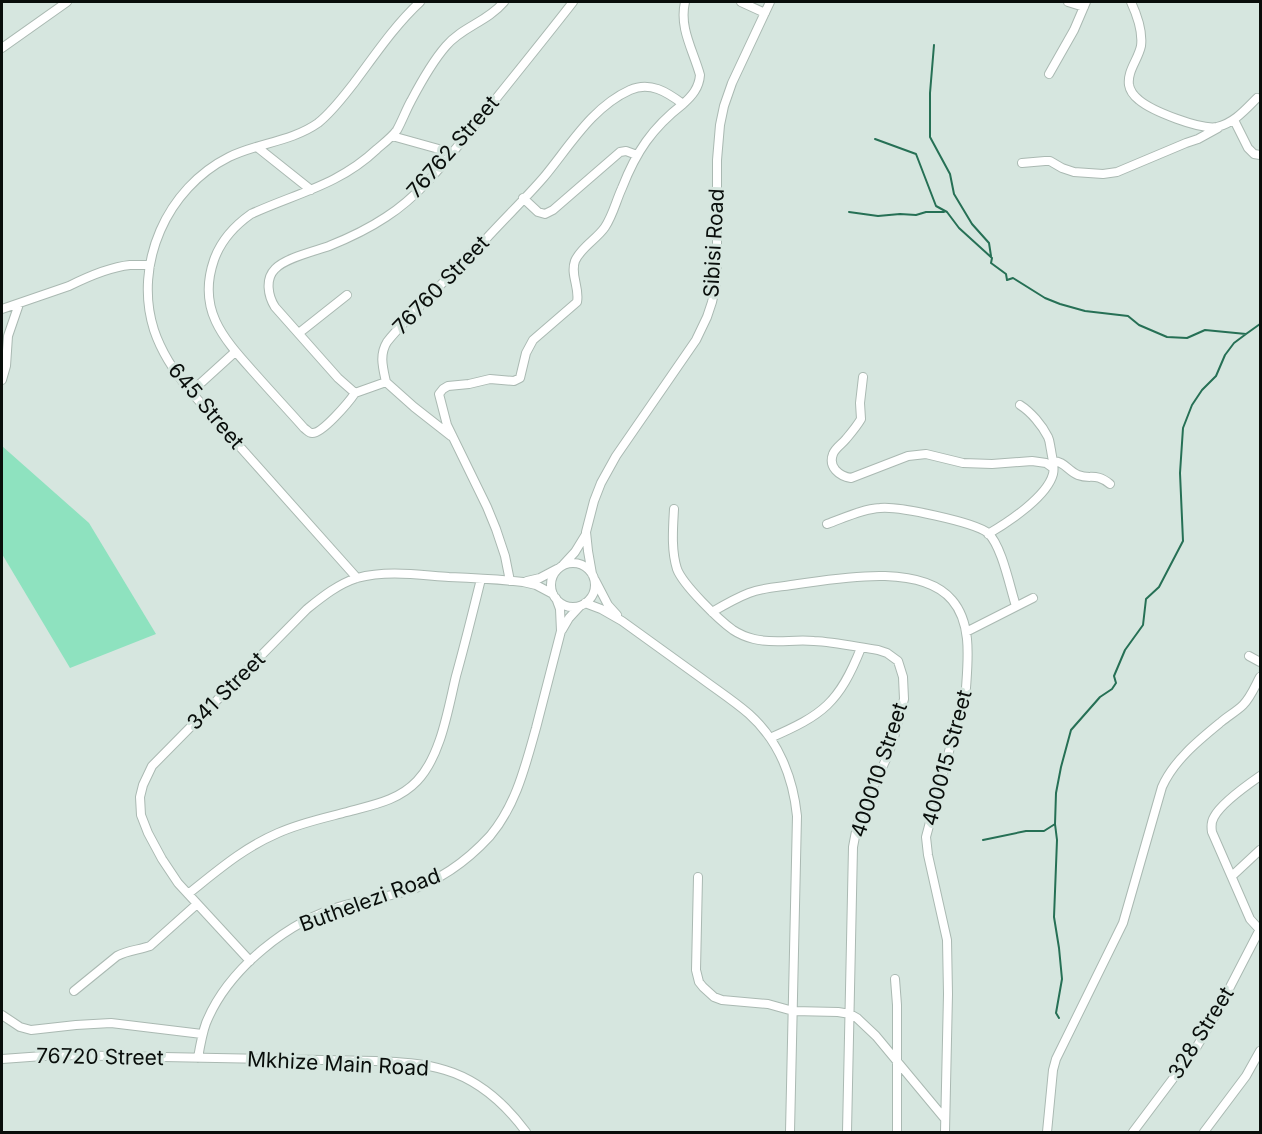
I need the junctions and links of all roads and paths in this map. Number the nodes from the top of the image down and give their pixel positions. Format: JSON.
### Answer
{"nodes":[{"id":1,"x":67,"y":2,"type":"edge"},
{"id":2,"x":420,"y":2,"type":"edge"},
{"id":3,"x":504,"y":2,"type":"edge"},
{"id":4,"x":573,"y":2,"type":"edge"},
{"id":5,"x":685,"y":2,"type":"edge"},
{"id":6,"x":741,"y":2,"type":"edge"},
{"id":7,"x":770,"y":2,"type":"edge"},
{"id":8,"x":1068,"y":2,"type":"edge"},
{"id":9,"x":1131,"y":2,"type":"edge"},
{"id":10,"x":1085,"y":4,"type":"edge"},
{"id":11,"x":765,"y":13,"type":"junction"},
{"id":12,"x":2,"y":48,"type":"edge"},
{"id":13,"x":1049,"y":74,"type":"dead end"},
{"id":14,"x":1257,"y":98,"type":"dead end"},
{"id":15,"x":683,"y":104,"type":"junction"},
{"id":16,"x":1234,"y":120,"type":"junction"},
{"id":17,"x":1224,"y":124,"type":"junction"},
{"id":18,"x":392,"y":136,"type":"junction"},
{"id":19,"x":257,"y":147,"type":"junction"},
{"id":20,"x":453,"y":153,"type":"junction"},
{"id":21,"x":1260,"y":154,"type":"edge"},
{"id":22,"x":637,"y":155,"type":"junction"},
{"id":23,"x":1022,"y":163,"type":"dead end"},
{"id":24,"x":311,"y":190,"type":"junction"},
{"id":25,"x":524,"y":198,"type":"junction"},
{"id":26,"x":150,"y":265,"type":"junction"},
{"id":27,"x":347,"y":295,"type":"dead end"},
{"id":28,"x":19,"y":304,"type":"junction"},
{"id":29,"x":2,"y":309,"type":"edge"},
{"id":30,"x":299,"y":333,"type":"junction"},
{"id":31,"x":235,"y":352,"type":"junction"},
{"id":32,"x":863,"y":377,"type":"dead end"},
{"id":33,"x":2,"y":380,"type":"edge"},
{"id":34,"x":386,"y":382,"type":"junction"},
{"id":35,"x":191,"y":392,"type":"junction"},
{"id":36,"x":355,"y":393,"type":"junction"},
{"id":37,"x":1020,"y":405,"type":"dead end"},
{"id":38,"x":452,"y":436,"type":"junction"},
{"id":39,"x":1053,"y":465,"type":"junction"},
{"id":40,"x":1110,"y":484,"type":"dead end"},
{"id":41,"x":674,"y":509,"type":"dead end"},
{"id":42,"x":827,"y":524,"type":"dead end"},
{"id":43,"x":586,"y":532,"type":"junction"},
{"id":44,"x":988,"y":534,"type":"junction"},
{"id":45,"x":561,"y":567,"type":"junction"},
{"id":46,"x":593,"y":576,"type":"junction"},
{"id":47,"x":357,"y":578,"type":"junction"},
{"id":48,"x":481,"y":579,"type":"junction"},
{"id":49,"x":510,"y":580,"type":"junction"},
{"id":50,"x":523,"y":582,"type":"junction"},
{"id":51,"x":554,"y":596,"type":"junction"},
{"id":52,"x":1033,"y":598,"type":"dead end"},
{"id":53,"x":583,"y":604,"type":"junction"},
{"id":54,"x":1016,"y":606,"type":"junction"},
{"id":55,"x":712,"y":612,"type":"junction"},
{"id":56,"x":622,"y":621,"type":"junction"},
{"id":57,"x":561,"y":631,"type":"junction"},
{"id":58,"x":966,"y":632,"type":"junction"},
{"id":59,"x":861,"y":648,"type":"junction"},
{"id":60,"x":1250,"y":656,"type":"dead end"},
{"id":61,"x":1260,"y":662,"type":"edge"},
{"id":62,"x":1260,"y":677,"type":"edge"},
{"id":63,"x":770,"y":738,"type":"junction"},
{"id":64,"x":1260,"y":776,"type":"edge"},
{"id":65,"x":1260,"y":850,"type":"edge"},
{"id":66,"x":1232,"y":876,"type":"junction"},
{"id":67,"x":698,"y":877,"type":"dead end"},
{"id":68,"x":188,"y":894,"type":"junction"},
{"id":69,"x":197,"y":904,"type":"junction"},
{"id":70,"x":1260,"y":929,"type":"edge"},
{"id":71,"x":250,"y":961,"type":"junction"},
{"id":72,"x":896,"y":979,"type":"dead end"},
{"id":73,"x":74,"y":991,"type":"dead end"},
{"id":74,"x":793,"y":1011,"type":"junction"},
{"id":75,"x":850,"y":1014,"type":"junction"},
{"id":76,"x":2,"y":1015,"type":"edge"},
{"id":77,"x":202,"y":1034,"type":"junction"},
{"id":78,"x":1260,"y":1051,"type":"edge"},
{"id":79,"x":198,"y":1058,"type":"junction"},
{"id":80,"x":2,"y":1059,"type":"edge"},
{"id":81,"x":897,"y":1063,"type":"junction"},
{"id":82,"x":945,"y":1119,"type":"junction"},
{"id":83,"x":526,"y":1132,"type":"edge"},
{"id":84,"x":790,"y":1132,"type":"edge"},
{"id":85,"x":847,"y":1132,"type":"edge"},
{"id":86,"x":897,"y":1132,"type":"edge"},
{"id":87,"x":945,"y":1132,"type":"edge"},
{"id":88,"x":1047,"y":1132,"type":"edge"},
{"id":89,"x":1133,"y":1132,"type":"edge"},
{"id":90,"x":1204,"y":1132,"type":"edge"}],
"edges":[{"from":1,"to":12,"type":"street"},
{"from":2,"to":19,"type":"street","name":"645 Street"},
{"from":3,"to":18,"type":"street"},
{"from":4,"to":20,"type":"street","name":"76762 Street"},
{"from":5,"to":15,"type":"street"},
{"from":6,"to":11,"type":"street"},
{"from":7,"to":11,"type":"street","name":"Sibisi Road"},
{"from":8,"to":10,"type":"street"},
{"from":9,"to":17,"type":"street"},
{"from":10,"to":13,"type":"street"},
{"from":11,"to":43,"type":"street","name":"Sibisi Road"},
{"from":14,"to":16,"type":"street"},
{"from":15,"to":22,"type":"street"},
{"from":15,"to":25,"type":"street","name":"76760 Street"},
{"from":16,"to":17,"type":"street"},
{"from":16,"to":21,"type":"street"},
{"from":17,"to":23,"type":"street"},
{"from":18,"to":20,"type":"street"},
{"from":18,"to":24,"type":"street"},
{"from":19,"to":24,"type":"street"},
{"from":19,"to":26,"type":"street","name":"645 Street"},
{"from":20,"to":30,"type":"street","name":"76762 Street"},
{"from":22,"to":25,"type":"street"},
{"from":22,"to":38,"type":"street"},
{"from":24,"to":31,"type":"street"},
{"from":25,"to":34,"type":"street","name":"76760 Street"},
{"from":26,"to":28,"type":"street"},
{"from":26,"to":35,"type":"street","name":"645 Street"},
{"from":27,"to":30,"type":"street"},
{"from":28,"to":29,"type":"street"},
{"from":28,"to":33,"type":"street"},
{"from":30,"to":36,"type":"street","name":"76762 Street"},
{"from":31,"to":35,"type":"street"},
{"from":31,"to":36,"type":"street"},
{"from":32,"to":39,"type":"street"},
{"from":34,"to":36,"type":"street"},
{"from":34,"to":38,"type":"street"},
{"from":35,"to":47,"type":"street","name":"645 Street"},
{"from":37,"to":39,"type":"street"},
{"from":38,"to":49,"type":"street"},
{"from":39,"to":40,"type":"street"},
{"from":39,"to":44,"type":"street"},
{"from":41,"to":55,"type":"street","name":"400010 Street"},
{"from":42,"to":44,"type":"street"},
{"from":43,"to":45,"type":"street","name":"Sibisi Road"},
{"from":43,"to":46,"type":"street","name":"Sibisi Road"},
{"from":44,"to":54,"type":"street"},
{"from":45,"to":46,"type":"street"},
{"from":45,"to":50,"type":"street","name":"341 Street"},
{"from":45,"to":51,"type":"street","name":"Buthelezi Road"},
{"from":46,"to":53,"type":"street","name":"Buthelezi Road"},
{"from":46,"to":56,"type":"street"},
{"from":47,"to":48,"type":"street","name":"341 Street"},
{"from":47,"to":68,"type":"street","name":"341 Street"},
{"from":48,"to":49,"type":"street","name":"341 Street"},
{"from":48,"to":68,"type":"street"},
{"from":49,"to":50,"type":"street","name":"341 Street"},
{"from":50,"to":51,"type":"street","name":"341 Street"},
{"from":51,"to":53,"type":"street"},
{"from":51,"to":57,"type":"street","name":"Buthelezi Road"},
{"from":52,"to":54,"type":"street"},
{"from":53,"to":56,"type":"street"},
{"from":53,"to":57,"type":"street","name":"Buthelezi Road"},
{"from":54,"to":58,"type":"street"},
{"from":55,"to":58,"type":"street","name":"400015 Street"},
{"from":55,"to":59,"type":"street","name":"400010 Street"},
{"from":56,"to":63,"type":"street"},
{"from":57,"to":71,"type":"street","name":"Buthelezi Road"},
{"from":58,"to":82,"type":"street","name":"400015 Street"},
{"from":59,"to":63,"type":"street"},
{"from":59,"to":75,"type":"street","name":"400010 Street"},
{"from":60,"to":61,"type":"street"},
{"from":62,"to":88,"type":"street"},
{"from":63,"to":74,"type":"street"},
{"from":64,"to":66,"type":"street"},
{"from":65,"to":66,"type":"street"},
{"from":66,"to":70,"type":"street"},
{"from":67,"to":74,"type":"street"},
{"from":68,"to":69,"type":"street","name":"341 Street"},
{"from":69,"to":71,"type":"street","name":"341 Street"},
{"from":69,"to":73,"type":"street"},
{"from":70,"to":89,"type":"street","name":"328 Street"},
{"from":71,"to":77,"type":"street","name":"Buthelezi Road"},
{"from":72,"to":81,"type":"street"},
{"from":74,"to":75,"type":"street"},
{"from":74,"to":84,"type":"street"},
{"from":75,"to":81,"type":"street"},
{"from":75,"to":85,"type":"street"},
{"from":76,"to":77,"type":"street"},
{"from":77,"to":79,"type":"street","name":"Buthelezi Road"},
{"from":78,"to":90,"type":"street"},
{"from":79,"to":80,"type":"street","name":"76720 Street"},
{"from":79,"to":83,"type":"street","name":"Mkhize Main Road"},
{"from":81,"to":82,"type":"street"},
{"from":81,"to":86,"type":"street"},
{"from":82,"to":87,"type":"street","name":"400015 Street"}]}
